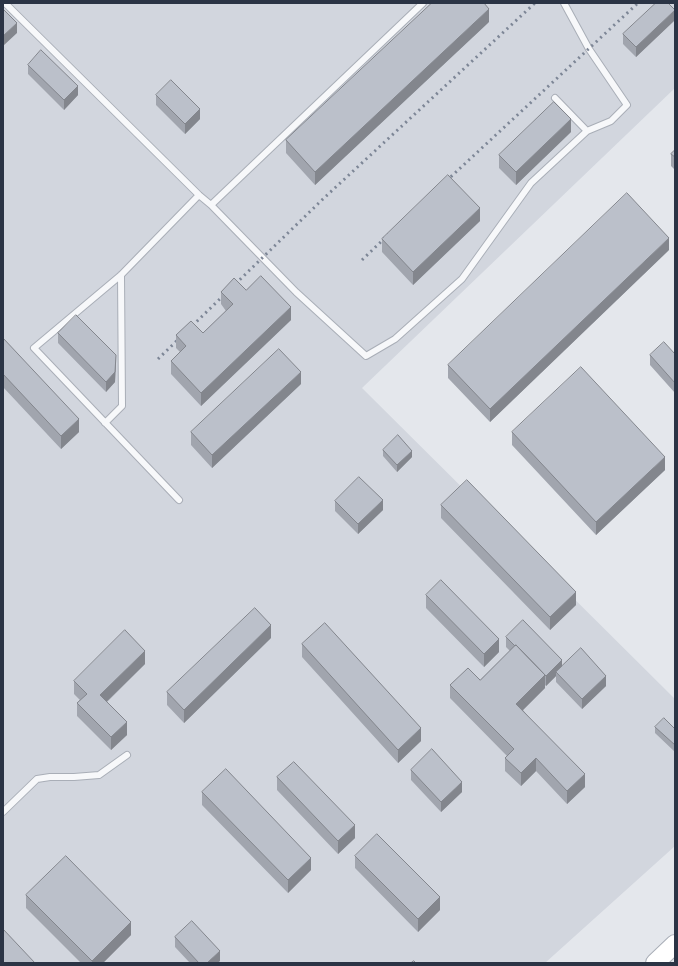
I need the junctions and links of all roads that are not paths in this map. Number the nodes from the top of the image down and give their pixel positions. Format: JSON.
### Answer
{"nodes":[{"id":1,"x":6,"y":3,"type":"edge"},
{"id":2,"x":423,"y":3,"type":"edge"},
{"id":3,"x":564,"y":3,"type":"edge"},
{"id":4,"x":555,"y":98,"type":"dead end"},
{"id":5,"x":587,"y":131,"type":"junction"},
{"id":6,"x":199,"y":195,"type":"junction"},
{"id":7,"x":211,"y":205,"type":"junction"},
{"id":8,"x":121,"y":275,"type":"junction"},
{"id":9,"x":105,"y":423,"type":"junction"},
{"id":10,"x":179,"y":500,"type":"dead end"},
{"id":11,"x":127,"y":755,"type":"dead end"},
{"id":12,"x":3,"y":812,"type":"edge"},
{"id":13,"x":675,"y":944,"type":"edge"},
{"id":14,"x":655,"y":963,"type":"edge"}],
"edges":[{"from":1,"to":6,"type":"lane"},
{"from":2,"to":7,"type":"lane"},
{"from":3,"to":5,"type":"lane"},
{"from":4,"to":5,"type":"lane"},
{"from":5,"to":7,"type":"lane"},
{"from":6,"to":7,"type":"lane"},
{"from":6,"to":8,"type":"lane"},
{"from":8,"to":9,"type":"lane"},
{"from":8,"to":9,"type":"lane"},
{"from":9,"to":10,"type":"lane"},
{"from":11,"to":12,"type":"lane"},
{"from":13,"to":14,"type":"street"}]}
